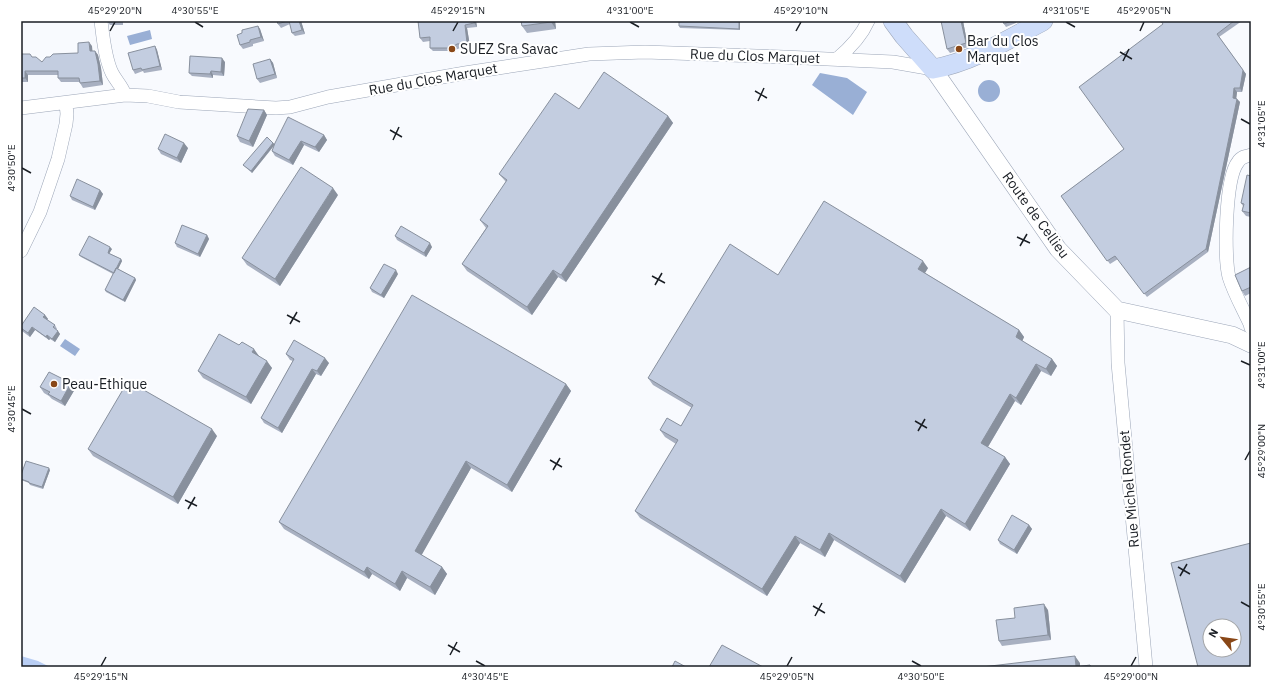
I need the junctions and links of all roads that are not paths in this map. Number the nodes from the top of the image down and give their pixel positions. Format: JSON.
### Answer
{"nodes":[{"id":1,"x":101,"y":21,"type":"edge"},
{"id":2,"x":868,"y":21,"type":"edge"},
{"id":3,"x":893,"y":21,"type":"edge"},
{"id":4,"x":1043,"y":21,"type":"edge"},
{"id":5,"x":837,"y":59,"type":"junction"},
{"id":6,"x":933,"y":69,"type":"junction"},
{"id":7,"x":125,"y":95,"type":"junction"},
{"id":8,"x":66,"y":103,"type":"junction"},
{"id":9,"x":21,"y":108,"type":"edge"},
{"id":10,"x":1251,"y":155,"type":"edge"},
{"id":11,"x":21,"y":251,"type":"edge"},
{"id":12,"x":1117,"y":310,"type":"junction"},
{"id":13,"x":1251,"y":337,"type":"edge"},
{"id":14,"x":1146,"y":667,"type":"edge"}],
"edges":[{"from":1,"to":7,"type":"street"},
{"from":2,"to":5,"type":"street"},
{"from":3,"to":6,"type":"main road","name":"Route de Cellieu"},
{"from":4,"to":6,"type":"main road"},
{"from":5,"to":6,"type":"street","name":"Rue du Clos Marquet"},
{"from":5,"to":7,"type":"street","name":"Rue du Clos Marquet"},
{"from":6,"to":12,"type":"street","name":"Route de Cellieu"},
{"from":7,"to":8,"type":"street","name":"Rue du Clos Marquet"},
{"from":8,"to":9,"type":"street","name":"Rue du Clos Marquet"},
{"from":8,"to":11,"type":"street"},
{"from":10,"to":13,"type":"street"},
{"from":12,"to":13,"type":"street"},
{"from":12,"to":14,"type":"street","name":"Rue Michel Rondet"}]}
